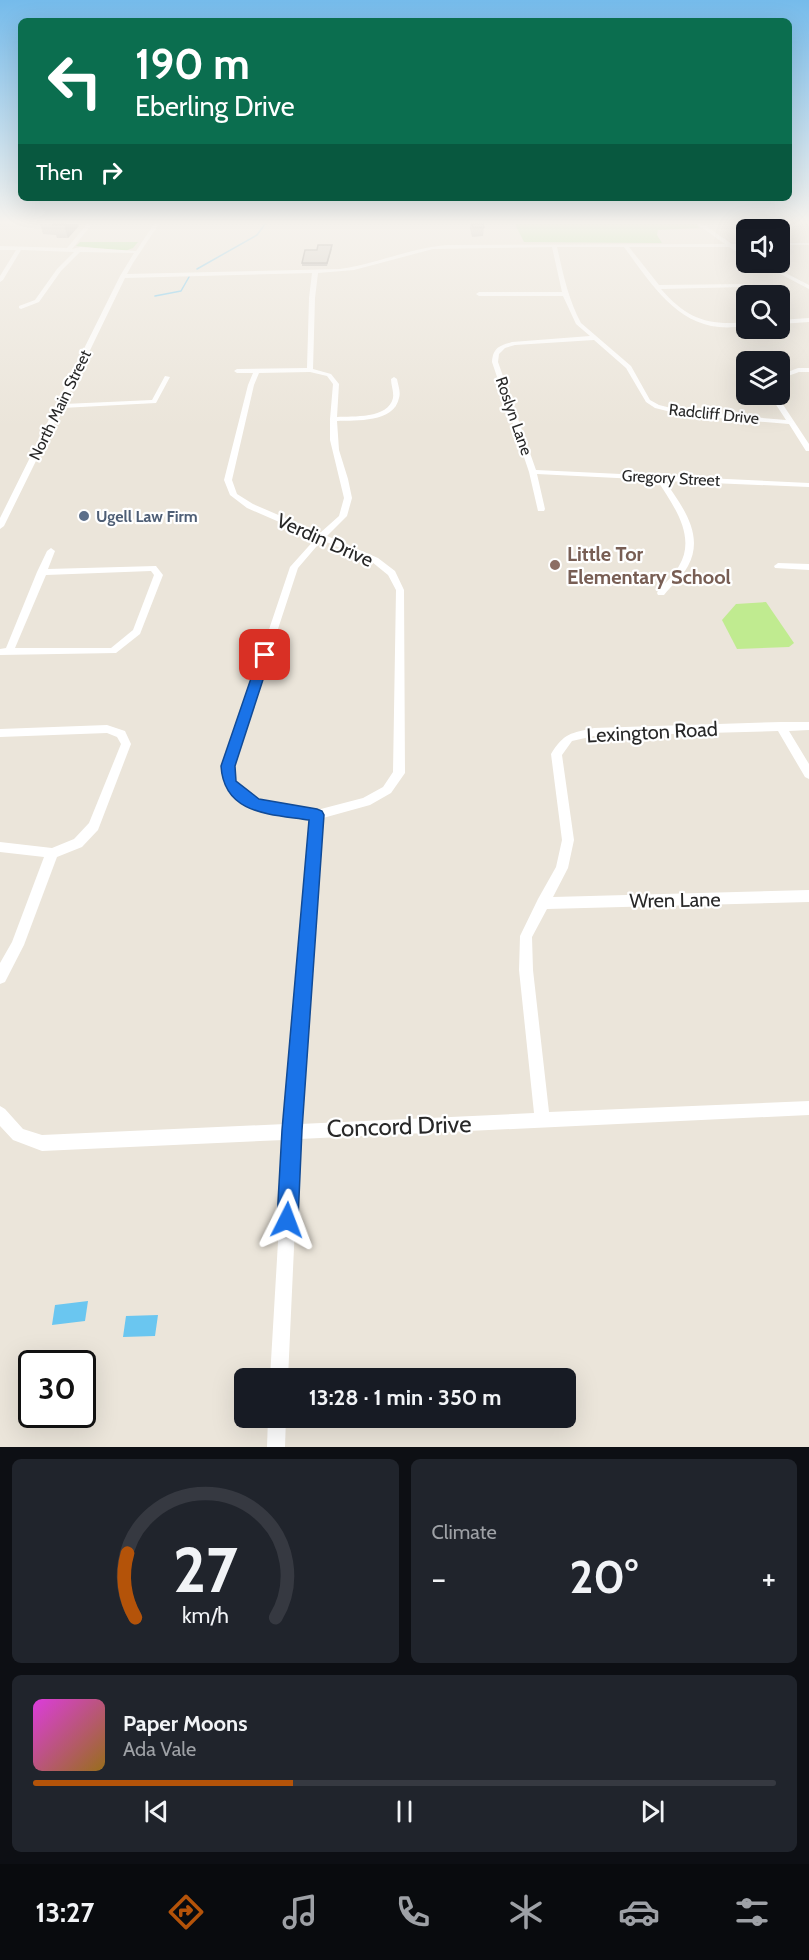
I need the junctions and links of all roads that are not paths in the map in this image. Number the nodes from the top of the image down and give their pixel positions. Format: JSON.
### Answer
{"nodes":[{"id":1,"x":45,"y":292,"type":"edge"},
{"id":2,"x":115,"y":292,"type":"edge"},
{"id":3,"x":313,"y":292,"type":"edge"},
{"id":4,"x":663,"y":292,"type":"edge"},
{"id":5,"x":479,"y":294,"type":"dead end"},
{"id":6,"x":565,"y":294,"type":"joint"},
{"id":7,"x":21,"y":307,"type":"dead end"},
{"id":8,"x":809,"y":320,"type":"edge"},
{"id":9,"x":790,"y":321,"type":"edge"},
{"id":10,"x":736,"y":325,"type":"edge"},
{"id":11,"x":595,"y":338,"type":"junction"},
{"id":12,"x":310,"y":370,"type":"junction"},
{"id":13,"x":809,"y":370,"type":"edge"},
{"id":14,"x":237,"y":371,"type":"dead end"},
{"id":15,"x":256,"y":373,"type":"junction"},
{"id":16,"x":790,"y":373,"type":"edge"},
{"id":17,"x":167,"y":376,"type":"dead end"},
{"id":18,"x":394,"y":379,"type":"dead end"},
{"id":19,"x":779,"y":405,"type":"edge"},
{"id":20,"x":59,"y":406,"type":"junction"},
{"id":21,"x":333,"y":419,"type":"junction"},
{"id":22,"x":790,"y":422,"type":"junction"},
{"id":23,"x":809,"y":449,"type":"edge"},
{"id":24,"x":533,"y":471,"type":"junction"},
{"id":25,"x":659,"y":477,"type":"junction"},
{"id":26,"x":809,"y":485,"type":"edge"},
{"id":27,"x":540,"y":509,"type":"dead end"},
{"id":28,"x":0,"y":526,"type":"edge"},
{"id":29,"x":321,"y":537,"type":"junction"},
{"id":30,"x":51,"y":551,"type":"dead end"},
{"id":31,"x":778,"y":566,"type":"dead end"},
{"id":32,"x":809,"y":567,"type":"edge"},
{"id":33,"x":41,"y":572,"type":"junction"},
{"id":34,"x":661,"y":592,"type":"dead end"},
{"id":35,"x":4,"y":652,"type":"edge"},
{"id":36,"x":781,"y":726,"type":"junction"},
{"id":37,"x":809,"y":726,"type":"edge"},
{"id":38,"x":0,"y":733,"type":"edge"},
{"id":39,"x":809,"y":774,"type":"edge"},
{"id":40,"x":317,"y":815,"type":"junction"},
{"id":41,"x":0,"y":847,"type":"edge"},
{"id":42,"x":52,"y":852,"type":"junction"},
{"id":43,"x":809,"y":896,"type":"edge"},
{"id":44,"x":542,"y":903,"type":"junction"},
{"id":45,"x":0,"y":977,"type":"edge"},
{"id":46,"x":809,"y":1108,"type":"edge"},
{"id":47,"x":0,"y":1114,"type":"edge"},
{"id":48,"x":542,"y":1119,"type":"junction"},
{"id":49,"x":292,"y":1130,"type":"junction"},
{"id":50,"x":280,"y":1368,"type":"edge"},
{"id":51,"x":277,"y":1428,"type":"edge"},
{"id":52,"x":276,"y":1447,"type":"edge"}],
"edges":[{"from":1,"to":7,"type":"street"},
{"from":2,"to":20,"type":"street","name":"North Main Street"},
{"from":3,"to":12,"type":"street"},
{"from":4,"to":10,"type":"street"},
{"from":5,"to":6,"type":"street"},
{"from":6,"to":11,"type":"street","name":"Radcliff Drive"},
{"from":8,"to":9,"type":"street"},
{"from":11,"to":22,"type":"street","name":"Radcliff Drive"},
{"from":11,"to":24,"type":"street","name":"Roslyn Lane"},
{"from":12,"to":15,"type":"street"},
{"from":12,"to":21,"type":"street"},
{"from":13,"to":16,"type":"street"},
{"from":14,"to":15,"type":"street"},
{"from":15,"to":29,"type":"street","name":"Verdin Drive"},
{"from":17,"to":20,"type":"street"},
{"from":18,"to":21,"type":"street"},
{"from":19,"to":22,"type":"street"},
{"from":20,"to":28,"type":"street","name":"North Main Street"},
{"from":21,"to":29,"type":"street"},
{"from":22,"to":23,"type":"street"},
{"from":24,"to":25,"type":"street","name":"Gregory Street"},
{"from":24,"to":27,"type":"street","name":"Roslyn Lane"},
{"from":25,"to":26,"type":"street","name":"Gregory Street"},
{"from":25,"to":34,"type":"street"},
{"from":29,"to":40,"type":"street"},
{"from":29,"to":40,"type":"street","name":"Verdin Drive"},
{"from":30,"to":33,"type":"street"},
{"from":31,"to":32,"type":"street"},
{"from":33,"to":35,"type":"street"},
{"from":33,"to":35,"type":"street"},
{"from":36,"to":37,"type":"street","name":"Lexington Road"},
{"from":36,"to":39,"type":"street"},
{"from":36,"to":44,"type":"street","name":"Lexington Road"},
{"from":38,"to":42,"type":"street"},
{"from":40,"to":49,"type":"street"},
{"from":41,"to":42,"type":"street"},
{"from":42,"to":45,"type":"street"},
{"from":43,"to":44,"type":"street","name":"Wren Lane"},
{"from":44,"to":48,"type":"street","name":"Lexington Road"},
{"from":46,"to":48,"type":"street","name":"Concord Drive"},
{"from":47,"to":49,"type":"street","name":"Concord Drive"},
{"from":48,"to":49,"type":"street","name":"Concord Drive"},
{"from":49,"to":50,"type":"street"},
{"from":51,"to":52,"type":"street"}]}
